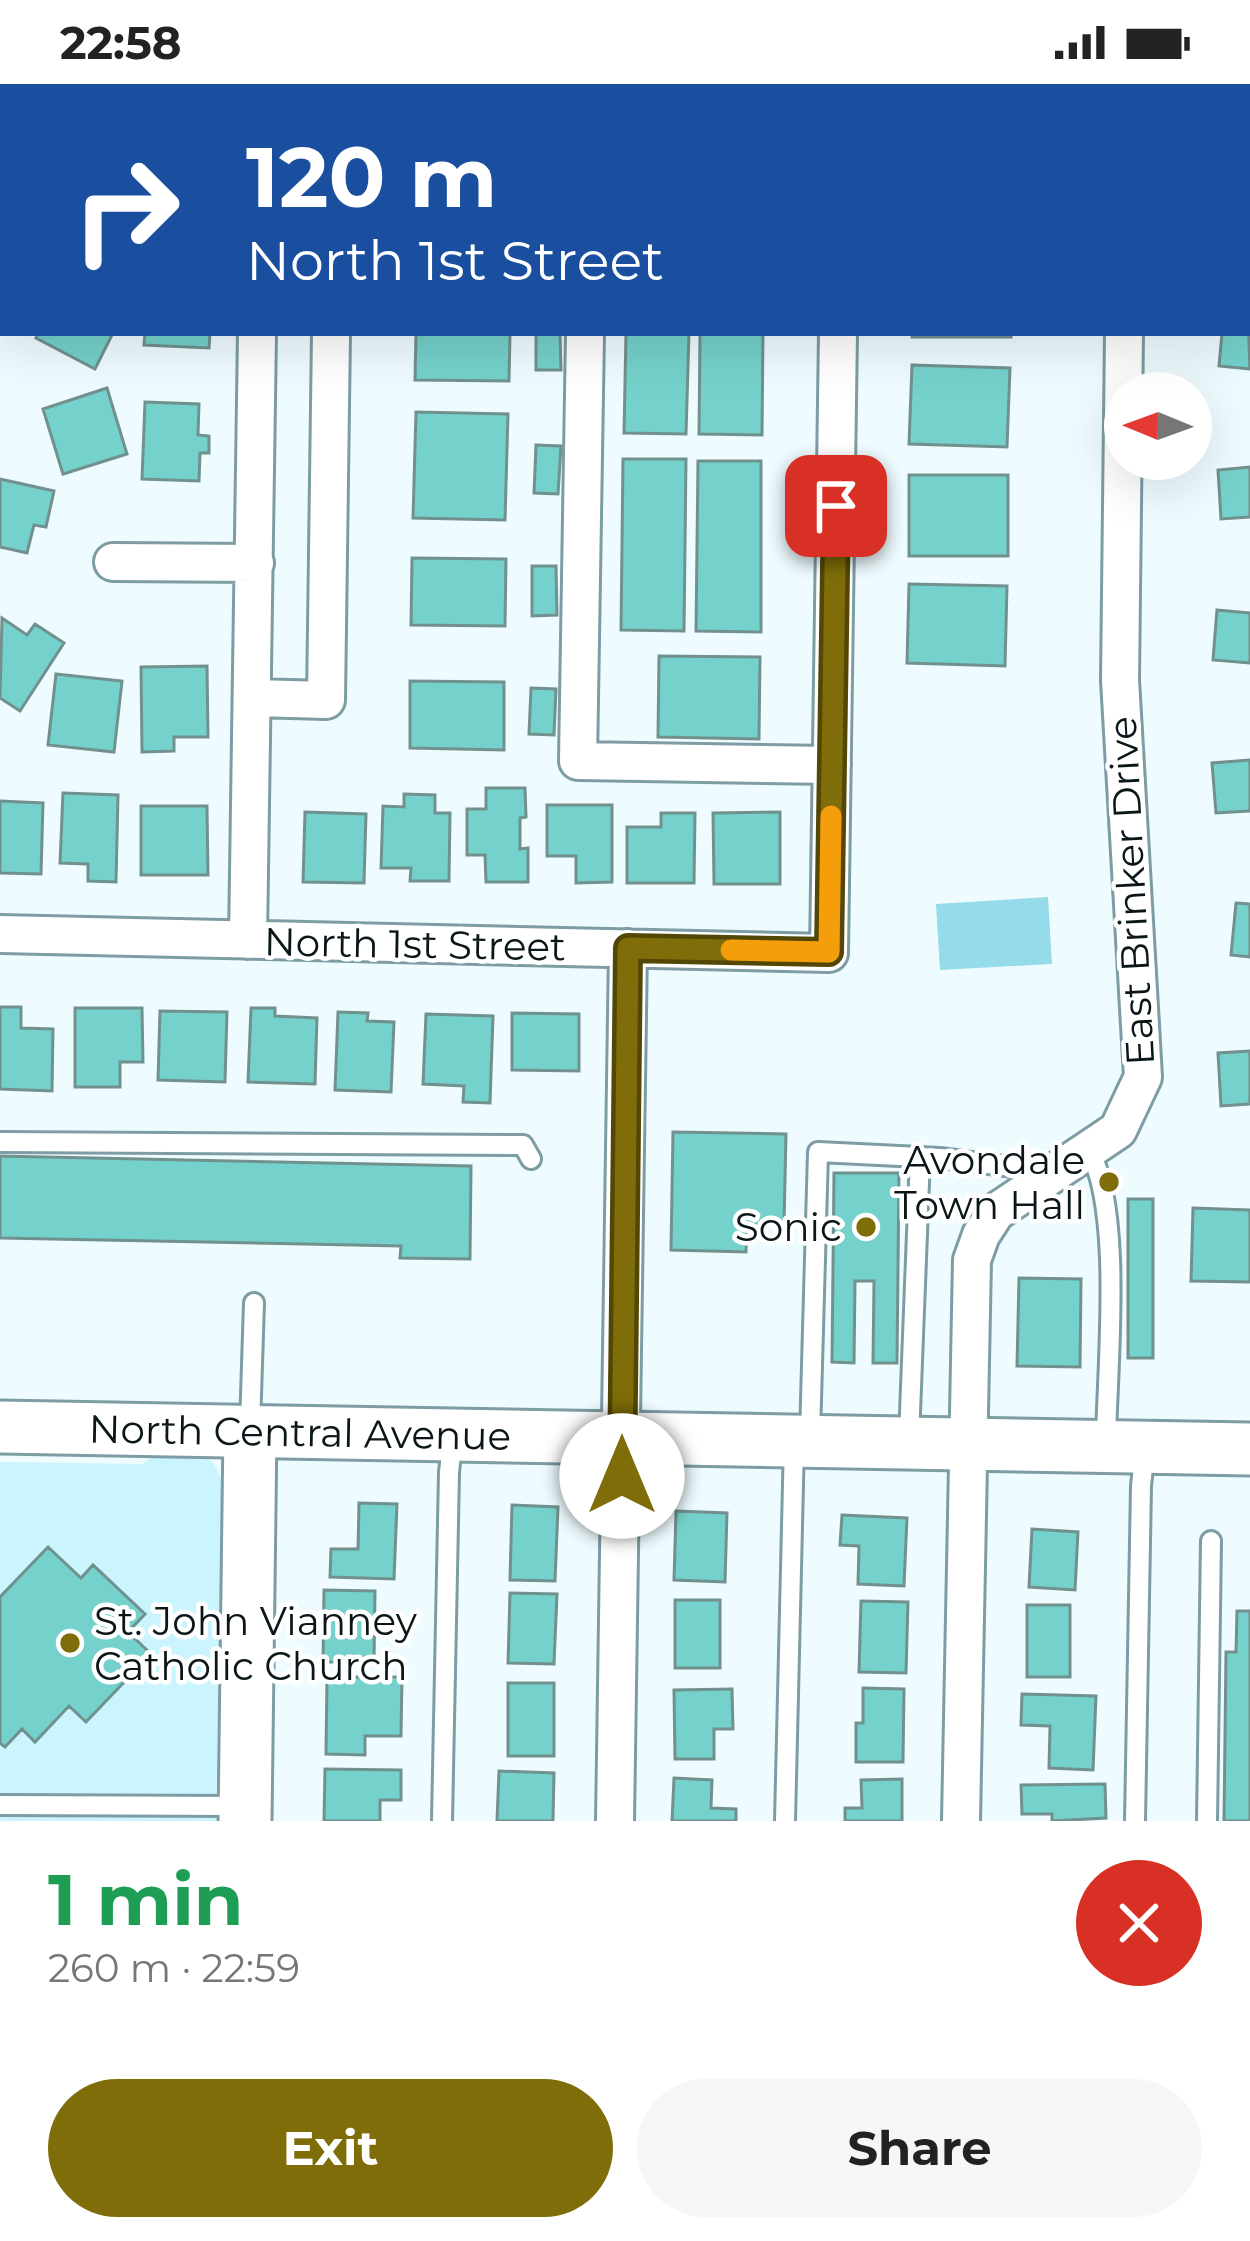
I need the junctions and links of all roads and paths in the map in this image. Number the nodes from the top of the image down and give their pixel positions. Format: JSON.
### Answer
{"nodes":[{"id":1,"x":257,"y":336,"type":"edge"},
{"id":2,"x":332,"y":336,"type":"edge"},
{"id":3,"x":585,"y":336,"type":"edge"},
{"id":4,"x":838,"y":336,"type":"edge"},
{"id":5,"x":1124,"y":336,"type":"edge"},
{"id":6,"x":113,"y":562,"type":"dead end"},
{"id":7,"x":255,"y":563,"type":"junction"},
{"id":8,"x":253,"y":698,"type":"junction"},
{"id":9,"x":832,"y":765,"type":"junction"},
{"id":10,"x":0,"y":934,"type":"edge"},
{"id":11,"x":248,"y":940,"type":"junction"},
{"id":12,"x":628,"y":948,"type":"junction"},
{"id":13,"x":0,"y":1142,"type":"edge"},
{"id":14,"x":1089,"y":1150,"type":"junction"},
{"id":15,"x":920,"y":1157,"type":"junction"},
{"id":16,"x":531,"y":1159,"type":"dead end"},
{"id":17,"x":1055,"y":1172,"type":"junction"},
{"id":18,"x":254,"y":1304,"type":"dead end"},
{"id":19,"x":0,"y":1426,"type":"edge"},
{"id":20,"x":250,"y":1431,"type":"junction"},
{"id":21,"x":454,"y":1434,"type":"junction"},
{"id":22,"x":622,"y":1437,"type":"junction"},
{"id":23,"x":802,"y":1441,"type":"junction"},
{"id":24,"x":909,"y":1442,"type":"junction"},
{"id":25,"x":967,"y":1443,"type":"junction"},
{"id":26,"x":1125,"y":1447,"type":"junction"},
{"id":27,"x":1250,"y":1449,"type":"edge"},
{"id":28,"x":1211,"y":1541,"type":"dead end"},
{"id":29,"x":0,"y":1805,"type":"edge"},
{"id":30,"x":245,"y":1814,"type":"edge"},
{"id":31,"x":442,"y":1821,"type":"edge"},
{"id":32,"x":614,"y":1821,"type":"edge"},
{"id":33,"x":785,"y":1821,"type":"edge"},
{"id":34,"x":962,"y":1821,"type":"edge"},
{"id":35,"x":1135,"y":1821,"type":"edge"},
{"id":36,"x":1207,"y":1821,"type":"edge"}],
"edges":[{"from":1,"to":7,"type":"street"},
{"from":2,"to":8,"type":"street"},
{"from":3,"to":9,"type":"street"},
{"from":4,"to":9,"type":"street"},
{"from":5,"to":14,"type":"street","name":"East Brinker Drive"},
{"from":6,"to":7,"type":"street"},
{"from":7,"to":8,"type":"street"},
{"from":8,"to":11,"type":"street"},
{"from":9,"to":12,"type":"street","name":"North 1st Street"},
{"from":10,"to":11,"type":"street","name":"North 1st Street"},
{"from":11,"to":12,"type":"street","name":"North 1st Street"},
{"from":12,"to":22,"type":"street"},
{"from":13,"to":16,"type":"lane"},
{"from":14,"to":17,"type":"street","name":"East Brinker Drive"},
{"from":14,"to":26,"type":"lane"},
{"from":15,"to":17,"type":"lane"},
{"from":15,"to":23,"type":"lane"},
{"from":15,"to":24,"type":"lane"},
{"from":17,"to":25,"type":"street","name":"East Brinker Drive"},
{"from":18,"to":20,"type":"lane"},
{"from":19,"to":20,"type":"street","name":"North Central Avenue"},
{"from":20,"to":21,"type":"street","name":"North Central Avenue"},
{"from":20,"to":30,"type":"street"},
{"from":21,"to":22,"type":"street","name":"North Central Avenue"},
{"from":21,"to":31,"type":"lane"},
{"from":22,"to":23,"type":"street","name":"North Central Avenue"},
{"from":22,"to":32,"type":"street"},
{"from":23,"to":24,"type":"street","name":"North Central Avenue"},
{"from":23,"to":33,"type":"lane"},
{"from":24,"to":25,"type":"street","name":"North Central Avenue"},
{"from":25,"to":26,"type":"street","name":"North Central Avenue"},
{"from":25,"to":34,"type":"street","name":"East Brinker Drive"},
{"from":26,"to":27,"type":"street","name":"North Central Avenue"},
{"from":26,"to":35,"type":"lane"},
{"from":28,"to":36,"type":"lane"},
{"from":29,"to":30,"type":"lane"}]}
